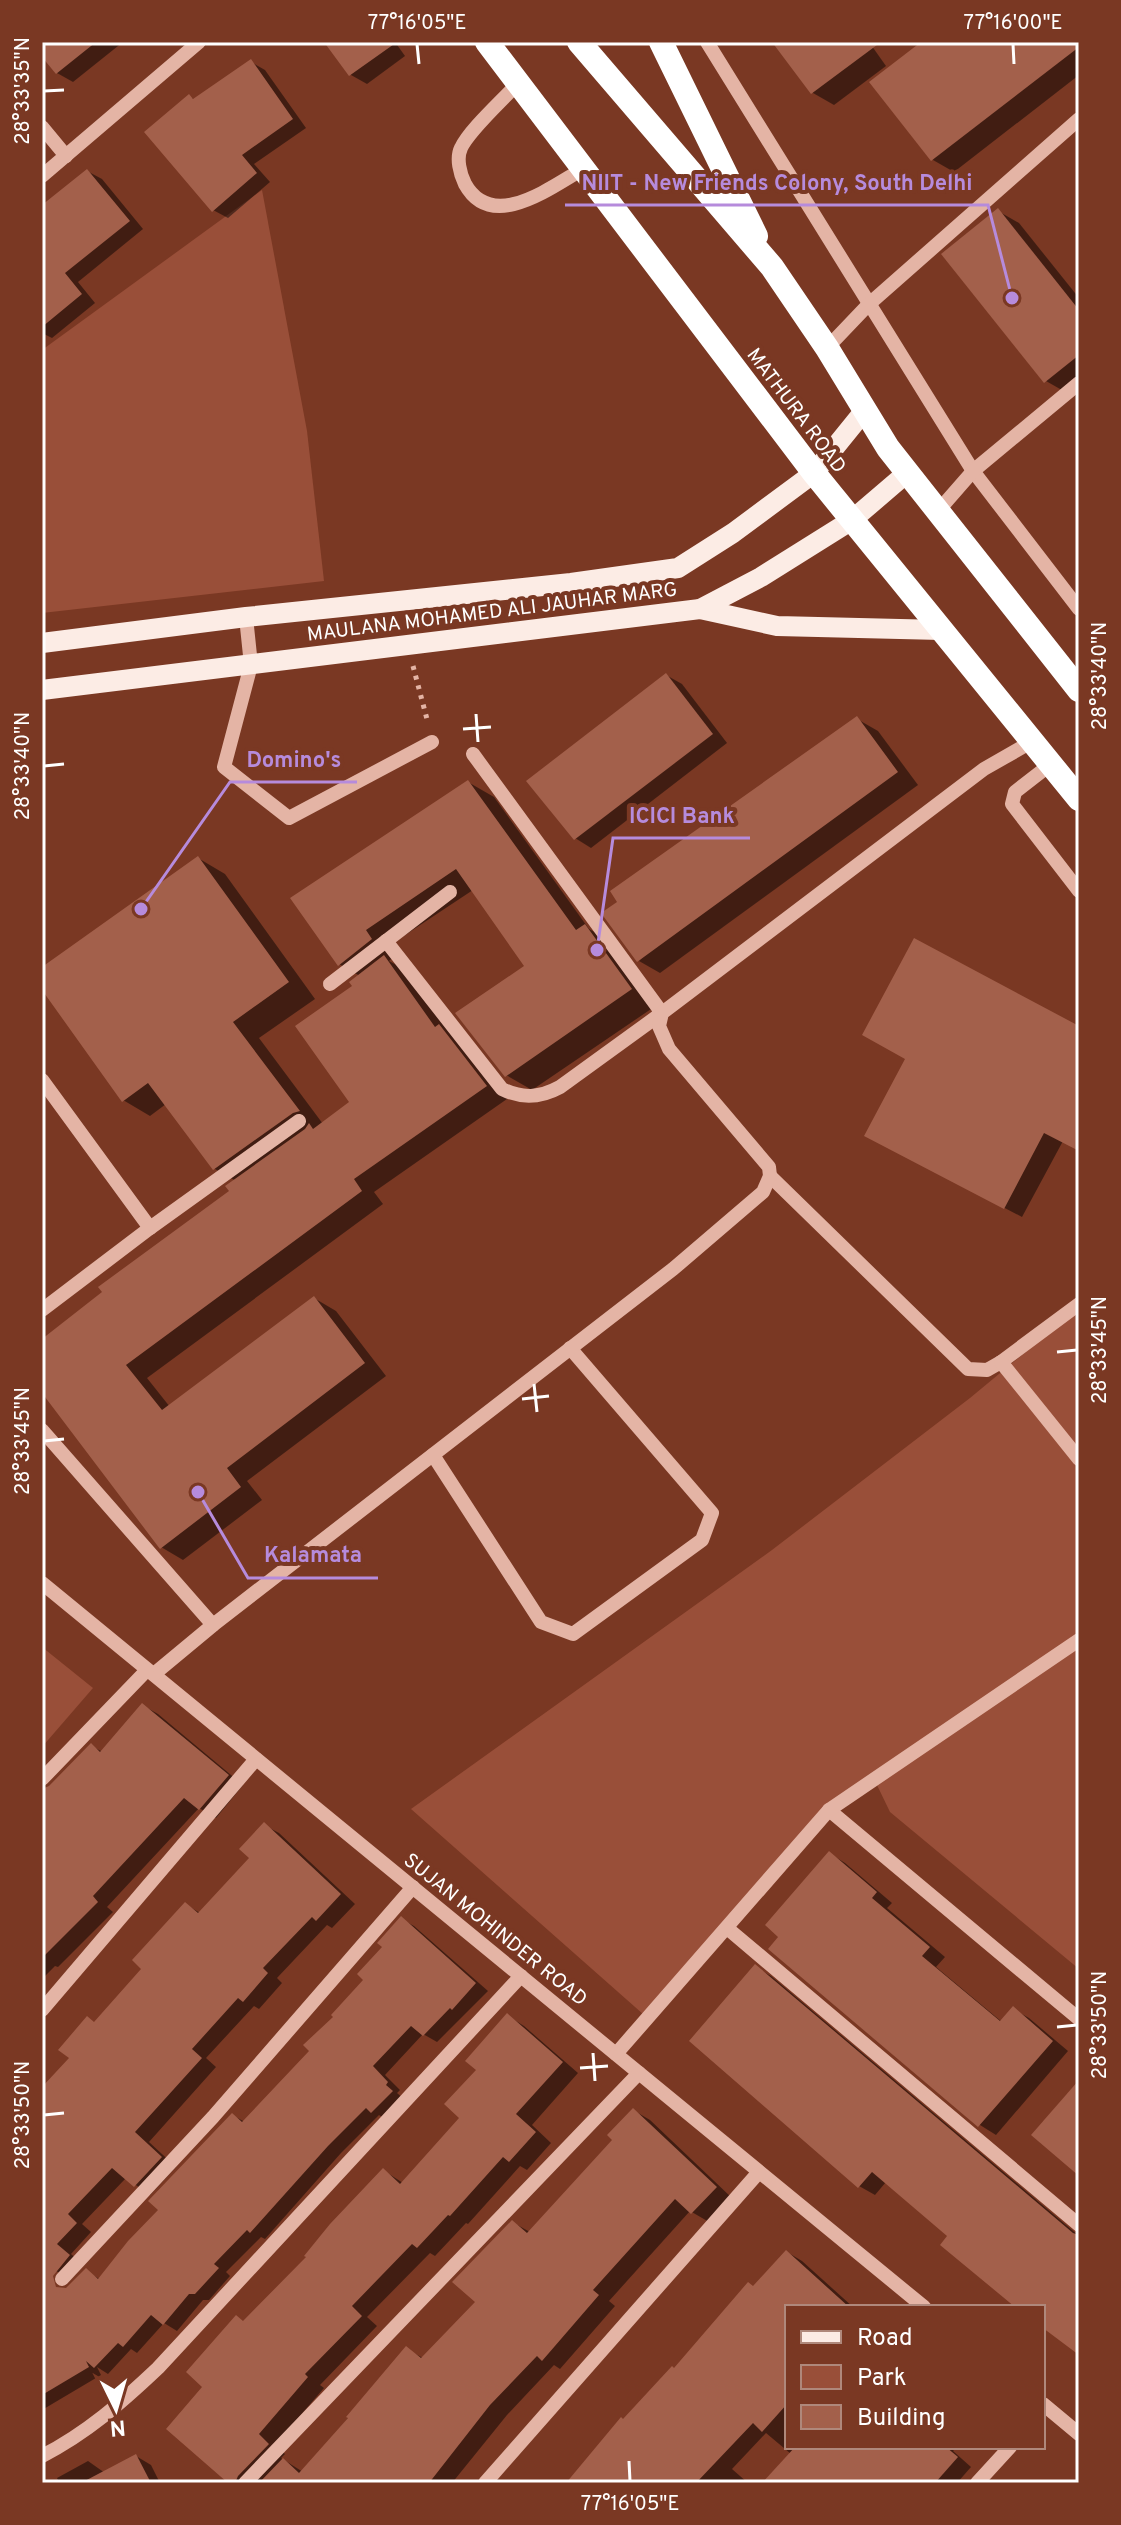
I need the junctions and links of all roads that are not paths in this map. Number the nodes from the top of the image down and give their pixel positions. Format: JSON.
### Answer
{"nodes":[{"id":1,"x":199,"y":42,"type":"edge"},
{"id":2,"x":487,"y":42,"type":"edge"},
{"id":3,"x":579,"y":42,"type":"edge"},
{"id":4,"x":661,"y":42,"type":"edge"},
{"id":5,"x":707,"y":42,"type":"edge"},
{"id":6,"x":180,"y":48,"type":"edge"},
{"id":7,"x":518,"y":83,"type":"junction"},
{"id":8,"x":1079,"y":119,"type":"edge"},
{"id":9,"x":42,"y":127,"type":"edge"},
{"id":10,"x":66,"y":156,"type":"junction"},
{"id":11,"x":583,"y":169,"type":"junction"},
{"id":12,"x":42,"y":176,"type":"edge"},
{"id":13,"x":772,"y":267,"type":"junction"},
{"id":14,"x":868,"y":305,"type":"junction"},
{"id":15,"x":827,"y":348,"type":"junction"},
{"id":16,"x":1079,"y":383,"type":"edge"},
{"id":17,"x":865,"y":410,"type":"junction"},
{"id":18,"x":973,"y":471,"type":"junction"},
{"id":19,"x":908,"y":472,"type":"junction"},
{"id":20,"x":814,"y":473,"type":"junction"},
{"id":21,"x":938,"y":511,"type":"junction"},
{"id":22,"x":852,"y":520,"type":"junction"},
{"id":23,"x":700,"y":609,"type":"junction"},
{"id":24,"x":1079,"y":609,"type":"edge"},
{"id":25,"x":246,"y":617,"type":"junction"},
{"id":26,"x":941,"y":630,"type":"junction"},
{"id":27,"x":42,"y":643,"type":"edge"},
{"id":28,"x":251,"y":665,"type":"junction"},
{"id":29,"x":42,"y":690,"type":"edge"},
{"id":30,"x":1079,"y":690,"type":"edge"},
{"id":31,"x":1033,"y":741,"type":"junction"},
{"id":32,"x":432,"y":742,"type":"dead end"},
{"id":33,"x":473,"y":754,"type":"dead end"},
{"id":34,"x":1051,"y":764,"type":"junction"},
{"id":35,"x":1079,"y":799,"type":"edge"},
{"id":36,"x":1079,"y":891,"type":"edge"},
{"id":37,"x":450,"y":892,"type":"dead end"},
{"id":38,"x":386,"y":941,"type":"junction"},
{"id":39,"x":330,"y":984,"type":"dead end"},
{"id":40,"x":662,"y":1013,"type":"junction"},
{"id":41,"x":42,"y":1080,"type":"edge"},
{"id":42,"x":299,"y":1121,"type":"dead end"},
{"id":43,"x":770,"y":1176,"type":"junction"},
{"id":44,"x":150,"y":1228,"type":"junction"},
{"id":45,"x":1079,"y":1304,"type":"edge"},
{"id":46,"x":42,"y":1310,"type":"edge"},
{"id":47,"x":570,"y":1348,"type":"junction"},
{"id":48,"x":1001,"y":1362,"type":"junction"},
{"id":49,"x":42,"y":1430,"type":"edge"},
{"id":50,"x":433,"y":1455,"type":"junction"},
{"id":51,"x":1079,"y":1459,"type":"edge"},
{"id":52,"x":42,"y":1583,"type":"edge"},
{"id":53,"x":213,"y":1625,"type":"junction"},
{"id":54,"x":1079,"y":1640,"type":"edge"},
{"id":55,"x":151,"y":1672,"type":"junction"},
{"id":56,"x":256,"y":1759,"type":"junction"},
{"id":57,"x":42,"y":1779,"type":"edge"},
{"id":58,"x":829,"y":1810,"type":"junction"},
{"id":59,"x":413,"y":1887,"type":"junction"},
{"id":60,"x":727,"y":1928,"type":"junction"},
{"id":61,"x":521,"y":1976,"type":"junction"},
{"id":62,"x":42,"y":2010,"type":"edge"},
{"id":63,"x":1079,"y":2019,"type":"edge"},
{"id":64,"x":616,"y":2054,"type":"junction"},
{"id":65,"x":639,"y":2073,"type":"junction"},
{"id":66,"x":759,"y":2172,"type":"junction"},
{"id":67,"x":1079,"y":2225,"type":"edge"},
{"id":68,"x":62,"y":2279,"type":"dead end"},
{"id":69,"x":922,"y":2305,"type":"edge"},
{"id":70,"x":1045,"y":2408,"type":"edge"},
{"id":71,"x":1079,"y":2434,"type":"edge"},
{"id":72,"x":1008,"y":2449,"type":"edge"},
{"id":73,"x":42,"y":2456,"type":"edge"},
{"id":74,"x":245,"y":2483,"type":"edge"},
{"id":75,"x":485,"y":2483,"type":"edge"},
{"id":76,"x":977,"y":2483,"type":"edge"}],
"edges":[{"from":1,"to":6,"type":"street"},
{"from":2,"to":7,"type":"highway","name":"MATHURA ROAD"},
{"from":3,"to":13,"type":"highway"},
{"from":4,"to":13,"type":"highway"},
{"from":5,"to":14,"type":"street"},
{"from":6,"to":10,"type":"street"},
{"from":7,"to":11,"type":"highway","name":"MATHURA ROAD"},
{"from":7,"to":11,"type":"street"},
{"from":8,"to":14,"type":"street"},
{"from":9,"to":10,"type":"street"},
{"from":10,"to":12,"type":"street"},
{"from":11,"to":20,"type":"highway","name":"MATHURA ROAD"},
{"from":13,"to":15,"type":"highway"},
{"from":14,"to":15,"type":"street"},
{"from":14,"to":18,"type":"street"},
{"from":15,"to":17,"type":"highway"},
{"from":16,"to":18,"type":"street"},
{"from":17,"to":19,"type":"highway"},
{"from":17,"to":20,"type":"main road","name":"MAULANA MOHAMED ALI JAUHAR MARG"},
{"from":18,"to":21,"type":"street"},
{"from":18,"to":24,"type":"street"},
{"from":19,"to":21,"type":"highway"},
{"from":19,"to":22,"type":"main road","name":"MAULANA MOHAMED ALI JAUHAR MARG"},
{"from":20,"to":22,"type":"highway","name":"MATHURA ROAD"},
{"from":20,"to":25,"type":"main road","name":"MAULANA MOHAMED ALI JAUHAR MARG"},
{"from":21,"to":30,"type":"highway"},
{"from":22,"to":23,"type":"main road","name":"MAULANA MOHAMED ALI JAUHAR MARG"},
{"from":22,"to":26,"type":"highway","name":"MATHURA ROAD"},
{"from":23,"to":26,"type":"main road"},
{"from":23,"to":28,"type":"main road","name":"MAULANA MOHAMED ALI JAUHAR MARG"},
{"from":25,"to":27,"type":"main road","name":"MAULANA MOHAMED ALI JAUHAR MARG"},
{"from":25,"to":28,"type":"street"},
{"from":26,"to":31,"type":"highway","name":"MATHURA ROAD"},
{"from":28,"to":29,"type":"main road","name":"MAULANA MOHAMED ALI JAUHAR MARG"},
{"from":28,"to":32,"type":"street"},
{"from":31,"to":34,"type":"highway","name":"MATHURA ROAD"},
{"from":31,"to":40,"type":"street"},
{"from":33,"to":40,"type":"street"},
{"from":34,"to":35,"type":"highway","name":"MATHURA ROAD"},
{"from":34,"to":36,"type":"street"},
{"from":37,"to":38,"type":"street"},
{"from":38,"to":39,"type":"street"},
{"from":38,"to":40,"type":"street"},
{"from":40,"to":43,"type":"street"},
{"from":41,"to":44,"type":"street"},
{"from":42,"to":44,"type":"street"},
{"from":43,"to":47,"type":"street"},
{"from":43,"to":48,"type":"street"},
{"from":44,"to":46,"type":"street"},
{"from":45,"to":48,"type":"street"},
{"from":47,"to":50,"type":"street"},
{"from":47,"to":50,"type":"street"},
{"from":48,"to":51,"type":"street"},
{"from":49,"to":53,"type":"street"},
{"from":50,"to":53,"type":"street"},
{"from":52,"to":55,"type":"street","name":"SUJAN MOHINDER ROAD"},
{"from":53,"to":55,"type":"street"},
{"from":54,"to":58,"type":"street"},
{"from":55,"to":56,"type":"street","name":"SUJAN MOHINDER ROAD"},
{"from":55,"to":57,"type":"street"},
{"from":56,"to":59,"type":"street","name":"SUJAN MOHINDER ROAD"},
{"from":56,"to":62,"type":"street"},
{"from":58,"to":60,"type":"street"},
{"from":58,"to":63,"type":"street"},
{"from":59,"to":61,"type":"street","name":"SUJAN MOHINDER ROAD"},
{"from":59,"to":68,"type":"street"},
{"from":60,"to":64,"type":"street"},
{"from":60,"to":67,"type":"street"},
{"from":61,"to":64,"type":"street","name":"SUJAN MOHINDER ROAD"},
{"from":61,"to":73,"type":"street"},
{"from":64,"to":65,"type":"street","name":"SUJAN MOHINDER ROAD"},
{"from":65,"to":66,"type":"street","name":"SUJAN MOHINDER ROAD"},
{"from":65,"to":74,"type":"street"},
{"from":66,"to":69,"type":"street","name":"SUJAN MOHINDER ROAD"},
{"from":66,"to":75,"type":"street"},
{"from":70,"to":71,"type":"street"},
{"from":72,"to":76,"type":"street"}]}
